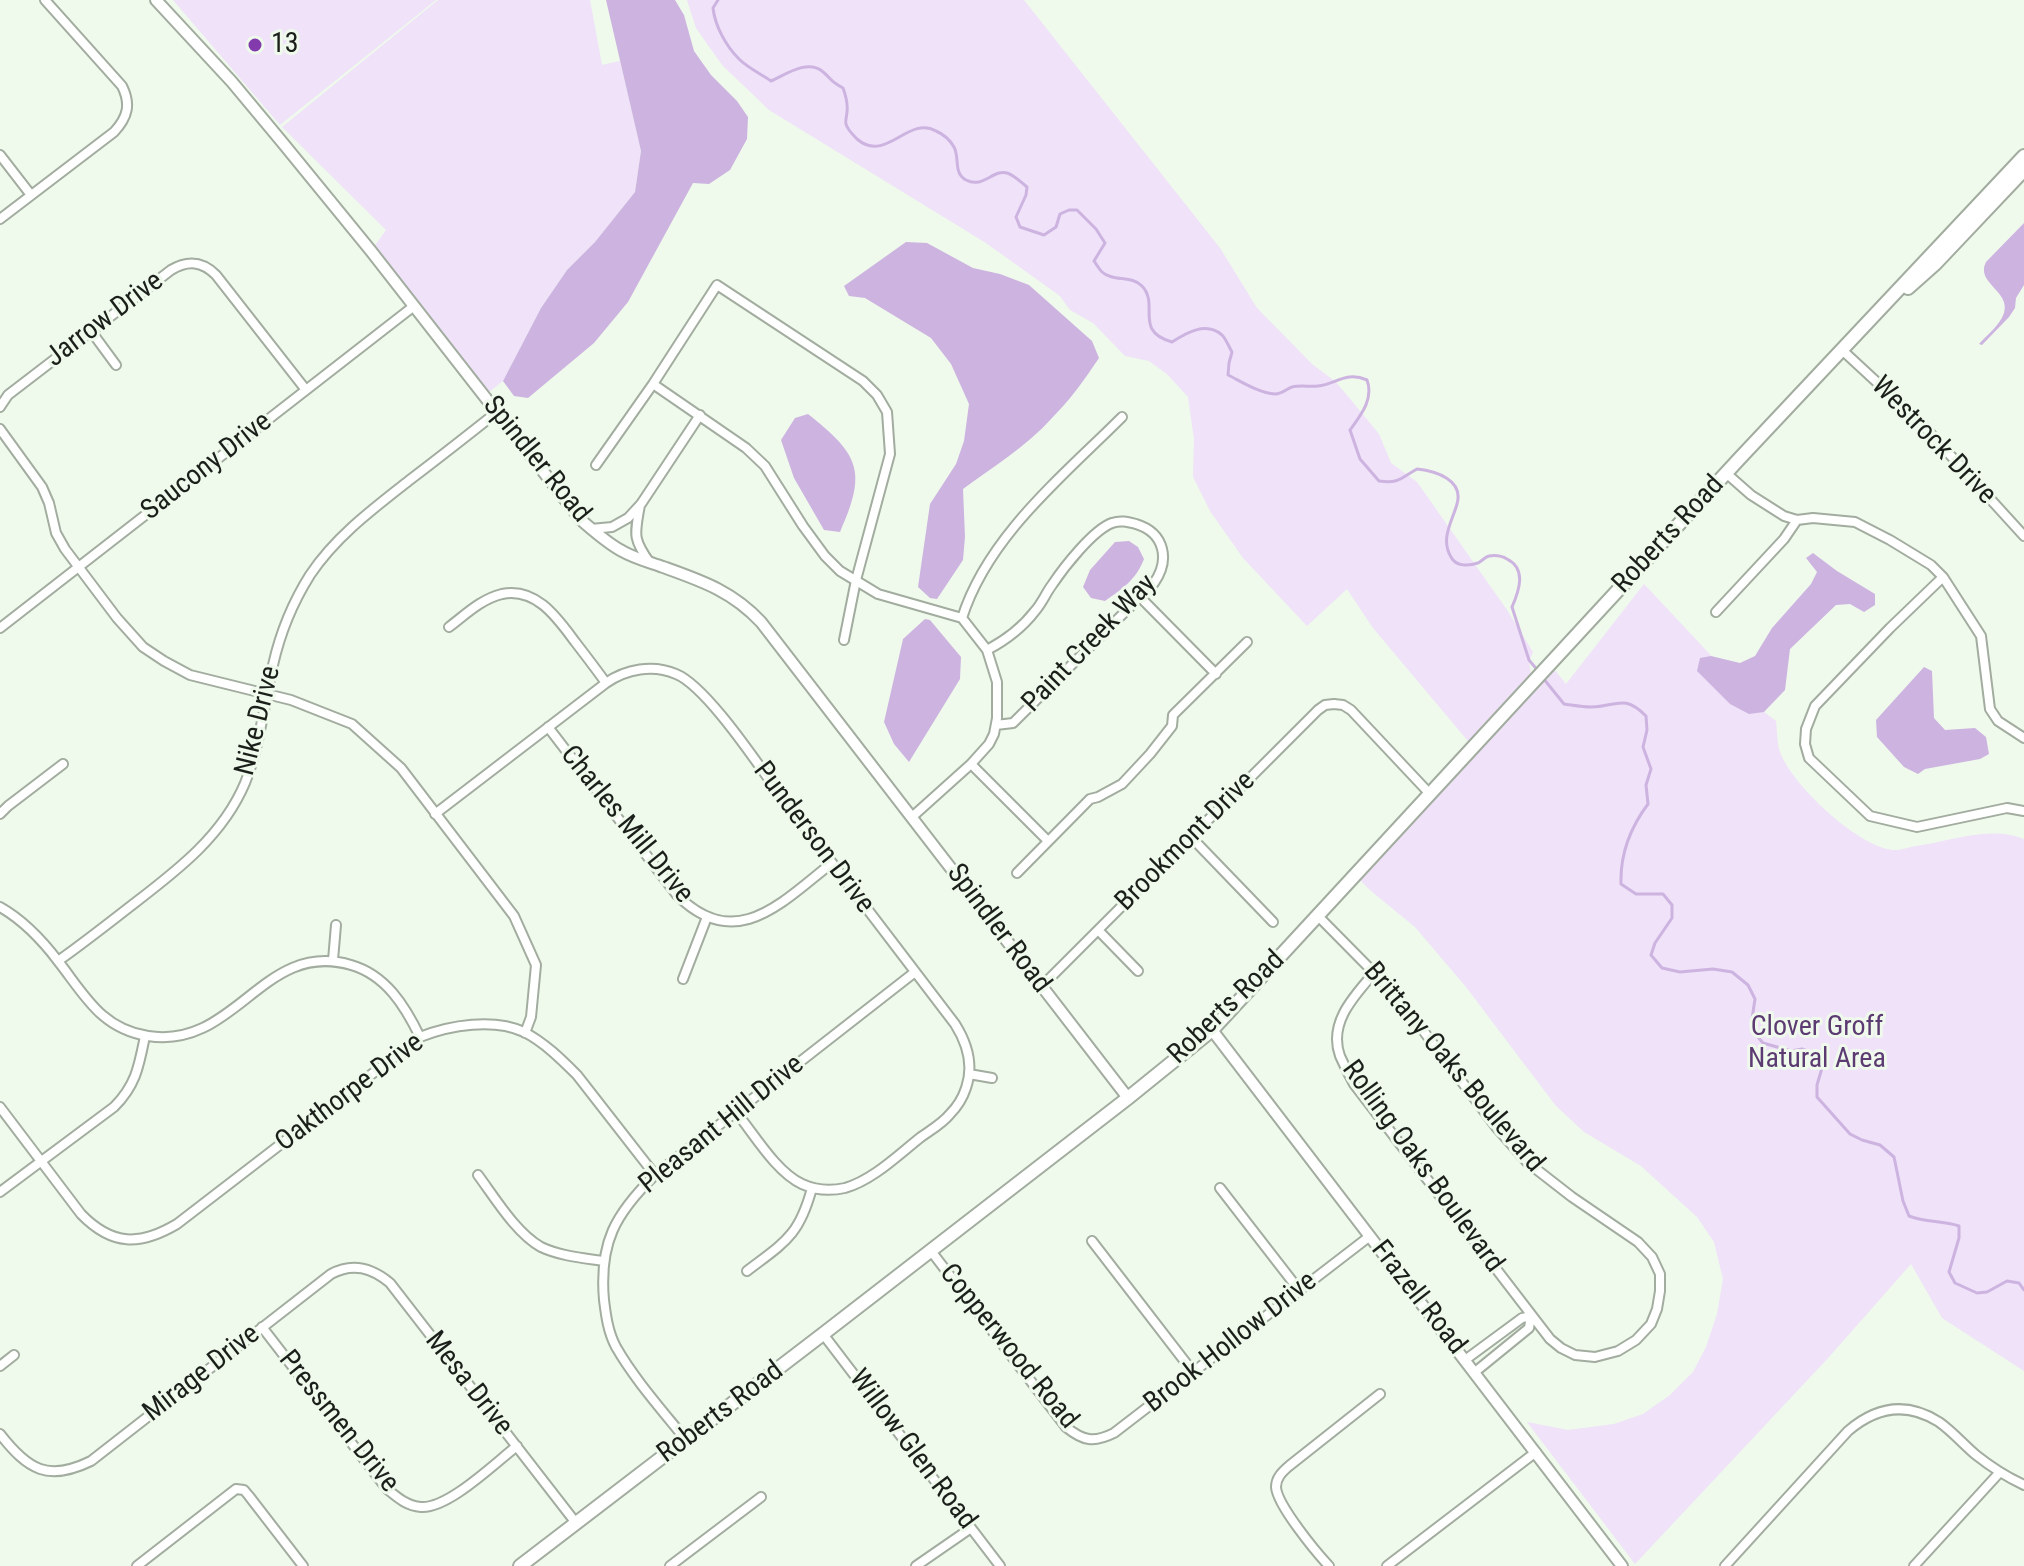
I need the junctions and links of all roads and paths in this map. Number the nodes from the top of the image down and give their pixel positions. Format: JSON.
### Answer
{"nodes":[{"id":1,"x":45,"y":0,"type":"edge"},
{"id":2,"x":156,"y":0,"type":"edge"},
{"id":3,"x":0,"y":155,"type":"edge"},
{"id":4,"x":2024,"y":156,"type":"edge"},
{"id":5,"x":2024,"y":170,"type":"edge"},
{"id":6,"x":31,"y":195,"type":"junction"},
{"id":7,"x":0,"y":219,"type":"edge"},
{"id":8,"x":414,"y":306,"type":"junction"},
{"id":9,"x":91,"y":331,"type":"junction"},
{"id":10,"x":1841,"y":349,"type":"junction"},
{"id":11,"x":116,"y":365,"type":"dead end"},
{"id":12,"x":653,"y":384,"type":"junction"},
{"id":13,"x":306,"y":390,"type":"junction"},
{"id":14,"x":0,"y":407,"type":"edge"},
{"id":15,"x":497,"y":412,"type":"junction"},
{"id":16,"x":700,"y":415,"type":"junction"},
{"id":17,"x":1122,"y":417,"type":"dead end"},
{"id":18,"x":0,"y":429,"type":"edge"},
{"id":19,"x":596,"y":465,"type":"dead end"},
{"id":20,"x":1726,"y":473,"type":"junction"},
{"id":21,"x":641,"y":504,"type":"junction"},
{"id":22,"x":1797,"y":520,"type":"junction"},
{"id":23,"x":591,"y":529,"type":"junction"},
{"id":24,"x":2024,"y":536,"type":"edge"},
{"id":25,"x":650,"y":563,"type":"junction"},
{"id":26,"x":78,"y":567,"type":"junction"},
{"id":27,"x":1943,"y":577,"type":"junction"},
{"id":28,"x":856,"y":580,"type":"junction"},
{"id":29,"x":1140,"y":597,"type":"junction"},
{"id":30,"x":1716,"y":612,"type":"dead end"},
{"id":31,"x":962,"y":618,"type":"junction"},
{"id":32,"x":449,"y":627,"type":"dead end"},
{"id":33,"x":0,"y":628,"type":"edge"},
{"id":34,"x":844,"y":640,"type":"dead end"},
{"id":35,"x":1247,"y":642,"type":"dead end"},
{"id":36,"x":987,"y":650,"type":"junction"},
{"id":37,"x":1216,"y":674,"type":"junction"},
{"id":38,"x":606,"y":683,"type":"junction"},
{"id":39,"x":1333,"y":693,"type":"dead end"},
{"id":40,"x":268,"y":694,"type":"junction"},
{"id":41,"x":1334,"y":704,"type":"junction"},
{"id":42,"x":996,"y":725,"type":"junction"},
{"id":43,"x":548,"y":727,"type":"junction"},
{"id":44,"x":2024,"y":738,"type":"edge"},
{"id":45,"x":63,"y":764,"type":"dead end"},
{"id":46,"x":971,"y":764,"type":"junction"},
{"id":47,"x":1430,"y":794,"type":"junction"},
{"id":48,"x":2024,"y":811,"type":"edge"},
{"id":49,"x":0,"y":814,"type":"edge"},
{"id":50,"x":435,"y":814,"type":"junction"},
{"id":51,"x":912,"y":817,"type":"junction"},
{"id":52,"x":1191,"y":837,"type":"junction"},
{"id":53,"x":1048,"y":841,"type":"junction"},
{"id":54,"x":832,"y":863,"type":"junction"},
{"id":55,"x":1017,"y":873,"type":"dead end"},
{"id":56,"x":0,"y":907,"type":"edge"},
{"id":57,"x":1318,"y":916,"type":"junction"},
{"id":58,"x":707,"y":917,"type":"junction"},
{"id":59,"x":1273,"y":922,"type":"dead end"},
{"id":60,"x":336,"y":925,"type":"dead end"},
{"id":61,"x":1098,"y":930,"type":"junction"},
{"id":62,"x":333,"y":960,"type":"junction"},
{"id":63,"x":58,"y":961,"type":"junction"},
{"id":64,"x":1138,"y":971,"type":"dead end"},
{"id":65,"x":915,"y":972,"type":"junction"},
{"id":66,"x":1374,"y":973,"type":"junction"},
{"id":67,"x":683,"y":979,"type":"dead end"},
{"id":68,"x":1042,"y":986,"type":"junction"},
{"id":69,"x":1212,"y":1030,"type":"junction"},
{"id":70,"x":525,"y":1033,"type":"junction"},
{"id":71,"x":145,"y":1036,"type":"junction"},
{"id":72,"x":420,"y":1037,"type":"junction"},
{"id":73,"x":969,"y":1074,"type":"junction"},
{"id":74,"x":992,"y":1078,"type":"dead end"},
{"id":75,"x":1128,"y":1098,"type":"junction"},
{"id":76,"x":0,"y":1107,"type":"edge"},
{"id":77,"x":736,"y":1112,"type":"junction"},
{"id":78,"x":42,"y":1161,"type":"junction"},
{"id":79,"x":478,"y":1175,"type":"dead end"},
{"id":80,"x":655,"y":1175,"type":"junction"},
{"id":81,"x":812,"y":1188,"type":"junction"},
{"id":82,"x":1220,"y":1188,"type":"dead end"},
{"id":83,"x":0,"y":1192,"type":"edge"},
{"id":84,"x":1370,"y":1236,"type":"junction"},
{"id":85,"x":1092,"y":1241,"type":"dead end"},
{"id":86,"x":931,"y":1251,"type":"junction"},
{"id":87,"x":603,"y":1261,"type":"junction"},
{"id":88,"x":346,"y":1268,"type":"joint"},
{"id":89,"x":747,"y":1271,"type":"dead end"},
{"id":90,"x":1299,"y":1290,"type":"junction"},
{"id":91,"x":1531,"y":1316,"type":"junction"},
{"id":92,"x":262,"y":1327,"type":"junction"},
{"id":93,"x":823,"y":1334,"type":"junction"},
{"id":94,"x":14,"y":1355,"type":"dead end"},
{"id":95,"x":1465,"y":1360,"type":"junction"},
{"id":96,"x":0,"y":1366,"type":"edge"},
{"id":97,"x":1193,"y":1372,"type":"junction"},
{"id":98,"x":1475,"y":1372,"type":"junction"},
{"id":99,"x":1380,"y":1394,"type":"dead end"},
{"id":100,"x":0,"y":1434,"type":"edge"},
{"id":101,"x":686,"y":1440,"type":"junction"},
{"id":102,"x":1087,"y":1440,"type":"joint"},
{"id":103,"x":517,"y":1446,"type":"junction"},
{"id":104,"x":1536,"y":1452,"type":"junction"},
{"id":105,"x":2000,"y":1472,"type":"junction"},
{"id":106,"x":2024,"y":1485,"type":"edge"},
{"id":107,"x":761,"y":1497,"type":"dead end"},
{"id":108,"x":576,"y":1523,"type":"junction"},
{"id":109,"x":971,"y":1528,"type":"junction"},
{"id":110,"x":137,"y":1566,"type":"edge"},
{"id":111,"x":303,"y":1566,"type":"edge"},
{"id":112,"x":520,"y":1566,"type":"edge"},
{"id":113,"x":670,"y":1566,"type":"edge"},
{"id":114,"x":916,"y":1566,"type":"edge"},
{"id":115,"x":1000,"y":1566,"type":"edge"},
{"id":116,"x":1329,"y":1566,"type":"edge"},
{"id":117,"x":1387,"y":1566,"type":"edge"},
{"id":118,"x":1622,"y":1566,"type":"edge"},
{"id":119,"x":1725,"y":1566,"type":"edge"},
{"id":120,"x":1914,"y":1566,"type":"edge"}],
"edges":[{"from":1,"to":6,"type":"street"},
{"from":2,"to":8,"type":"street","name":"Spindler Road"},
{"from":3,"to":6,"type":"street"},
{"from":4,"to":10,"type":"main road","name":"Roberts Road"},
{"from":5,"to":10,"type":"main road","name":"Roberts Road"},
{"from":6,"to":7,"type":"street"},
{"from":8,"to":13,"type":"street","name":"Saucony Drive"},
{"from":8,"to":15,"type":"street","name":"Spindler Road"},
{"from":9,"to":11,"type":"street"},
{"from":9,"to":13,"type":"street","name":"Jarrow Drive"},
{"from":9,"to":14,"type":"street","name":"Jarrow Drive"},
{"from":10,"to":20,"type":"main road","name":"Roberts Road"},
{"from":10,"to":24,"type":"street","name":"Westrock Drive"},
{"from":12,"to":16,"type":"street"},
{"from":12,"to":19,"type":"street"},
{"from":12,"to":28,"type":"street"},
{"from":13,"to":26,"type":"street","name":"Saucony Drive"},
{"from":15,"to":23,"type":"street","name":"Spindler Road"},
{"from":15,"to":40,"type":"street","name":"Nike Drive"},
{"from":16,"to":21,"type":"street"},
{"from":16,"to":28,"type":"street"},
{"from":17,"to":31,"type":"street"},
{"from":18,"to":26,"type":"street"},
{"from":20,"to":22,"type":"street"},
{"from":20,"to":47,"type":"main road","name":"Roberts Road"},
{"from":21,"to":23,"type":"street"},
{"from":21,"to":25,"type":"street"},
{"from":22,"to":27,"type":"street"},
{"from":22,"to":30,"type":"street"},
{"from":23,"to":25,"type":"street","name":"Spindler Road"},
{"from":25,"to":51,"type":"street","name":"Spindler Road"},
{"from":26,"to":33,"type":"street","name":"Saucony Drive"},
{"from":26,"to":40,"type":"street"},
{"from":27,"to":44,"type":"street"},
{"from":27,"to":48,"type":"street"},
{"from":28,"to":31,"type":"street"},
{"from":28,"to":34,"type":"street"},
{"from":29,"to":36,"type":"street","name":"Paint Creek Way"},
{"from":29,"to":37,"type":"street"},
{"from":29,"to":42,"type":"street","name":"Paint Creek Way"},
{"from":31,"to":36,"type":"street"},
{"from":32,"to":38,"type":"street"},
{"from":35,"to":37,"type":"street"},
{"from":36,"to":42,"type":"street"},
{"from":37,"to":53,"type":"street"},
{"from":38,"to":43,"type":"street","name":"Punderson Drive"},
{"from":38,"to":54,"type":"street","name":"Punderson Drive"},
{"from":39,"to":41,"type":"street"},
{"from":40,"to":50,"type":"street"},
{"from":40,"to":63,"type":"street","name":"Nike Drive"},
{"from":41,"to":47,"type":"street"},
{"from":41,"to":52,"type":"street","name":"Brookmont Drive"},
{"from":42,"to":46,"type":"street"},
{"from":43,"to":50,"type":"street","name":"Punderson Drive"},
{"from":43,"to":58,"type":"street","name":"Charles Mill Drive"},
{"from":45,"to":49,"type":"street"},
{"from":46,"to":51,"type":"street"},
{"from":46,"to":53,"type":"street"},
{"from":47,"to":57,"type":"main road","name":"Roberts Road"},
{"from":50,"to":70,"type":"street"},
{"from":51,"to":68,"type":"street","name":"Spindler Road"},
{"from":52,"to":59,"type":"street"},
{"from":52,"to":61,"type":"street","name":"Brookmont Drive"},
{"from":53,"to":55,"type":"street"},
{"from":54,"to":58,"type":"street","name":"Charles Mill Drive"},
{"from":54,"to":65,"type":"street","name":"Punderson Drive"},
{"from":56,"to":63,"type":"street"},
{"from":57,"to":66,"type":"street","name":"Brittany Oaks Boulevard"},
{"from":57,"to":69,"type":"main road","name":"Roberts Road"},
{"from":58,"to":67,"type":"street"},
{"from":60,"to":62,"type":"street"},
{"from":61,"to":64,"type":"street"},
{"from":61,"to":68,"type":"street","name":"Brookmont Drive"},
{"from":62,"to":71,"type":"street"},
{"from":62,"to":72,"type":"street"},
{"from":63,"to":71,"type":"street"},
{"from":65,"to":73,"type":"street","name":"Punderson Drive"},
{"from":65,"to":77,"type":"street","name":"Pleasant Hill Drive"},
{"from":66,"to":91,"type":"street","name":"Rolling Oaks Boulevard"},
{"from":66,"to":91,"type":"street","name":"Brittany Oaks Boulevard"},
{"from":68,"to":75,"type":"street","name":"Spindler Road"},
{"from":69,"to":75,"type":"main road","name":"Roberts Road"},
{"from":69,"to":84,"type":"street","name":"Frazell Road"},
{"from":70,"to":72,"type":"street","name":"Oakthorpe Drive"},
{"from":70,"to":80,"type":"street","name":"Oakthorpe Drive"},
{"from":71,"to":78,"type":"street"},
{"from":72,"to":78,"type":"street","name":"Oakthorpe Drive"},
{"from":73,"to":74,"type":"street"},
{"from":73,"to":81,"type":"street"},
{"from":75,"to":86,"type":"main road","name":"Roberts Road"},
{"from":76,"to":78,"type":"street","name":"Oakthorpe Drive"},
{"from":77,"to":80,"type":"street","name":"Pleasant Hill Drive"},
{"from":77,"to":81,"type":"street"},
{"from":78,"to":83,"type":"street"},
{"from":79,"to":87,"type":"street"},
{"from":80,"to":87,"type":"street","name":"Pleasant Hill Drive"},
{"from":81,"to":89,"type":"street"},
{"from":82,"to":90,"type":"street"},
{"from":84,"to":90,"type":"street","name":"Brook Hollow Drive"},
{"from":84,"to":95,"type":"street","name":"Frazell Road"},
{"from":85,"to":97,"type":"street"},
{"from":86,"to":93,"type":"main road","name":"Roberts Road"},
{"from":86,"to":102,"type":"street","name":"Copperwood Road"},
{"from":87,"to":101,"type":"street","name":"Pleasant Hill Drive"},
{"from":88,"to":92,"type":"street","name":"Mirage Drive"},
{"from":88,"to":103,"type":"street","name":"Mesa Drive"},
{"from":90,"to":97,"type":"street","name":"Brook Hollow Drive"},
{"from":91,"to":95,"type":"street"},
{"from":91,"to":98,"type":"street"},
{"from":92,"to":100,"type":"street","name":"Mirage Drive"},
{"from":92,"to":103,"type":"street","name":"Pressmen Drive"},
{"from":93,"to":101,"type":"main road","name":"Roberts Road"},
{"from":93,"to":109,"type":"street","name":"Willow Glen Road"},
{"from":94,"to":96,"type":"street"},
{"from":95,"to":98,"type":"street","name":"Frazell Road"},
{"from":97,"to":102,"type":"street","name":"Brook Hollow Drive"},
{"from":98,"to":104,"type":"street","name":"Frazell Road"},
{"from":99,"to":116,"type":"street"},
{"from":101,"to":108,"type":"main road","name":"Roberts Road"},
{"from":103,"to":108,"type":"street","name":"Mesa Drive"},
{"from":104,"to":117,"type":"street"},
{"from":104,"to":118,"type":"street","name":"Frazell Road"},
{"from":105,"to":106,"type":"street"},
{"from":105,"to":119,"type":"street"},
{"from":105,"to":120,"type":"street"},
{"from":107,"to":113,"type":"street"},
{"from":108,"to":112,"type":"main road","name":"Roberts Road"},
{"from":109,"to":114,"type":"street"},
{"from":109,"to":115,"type":"street","name":"Willow Glen Road"},
{"from":110,"to":111,"type":"street"}]}
